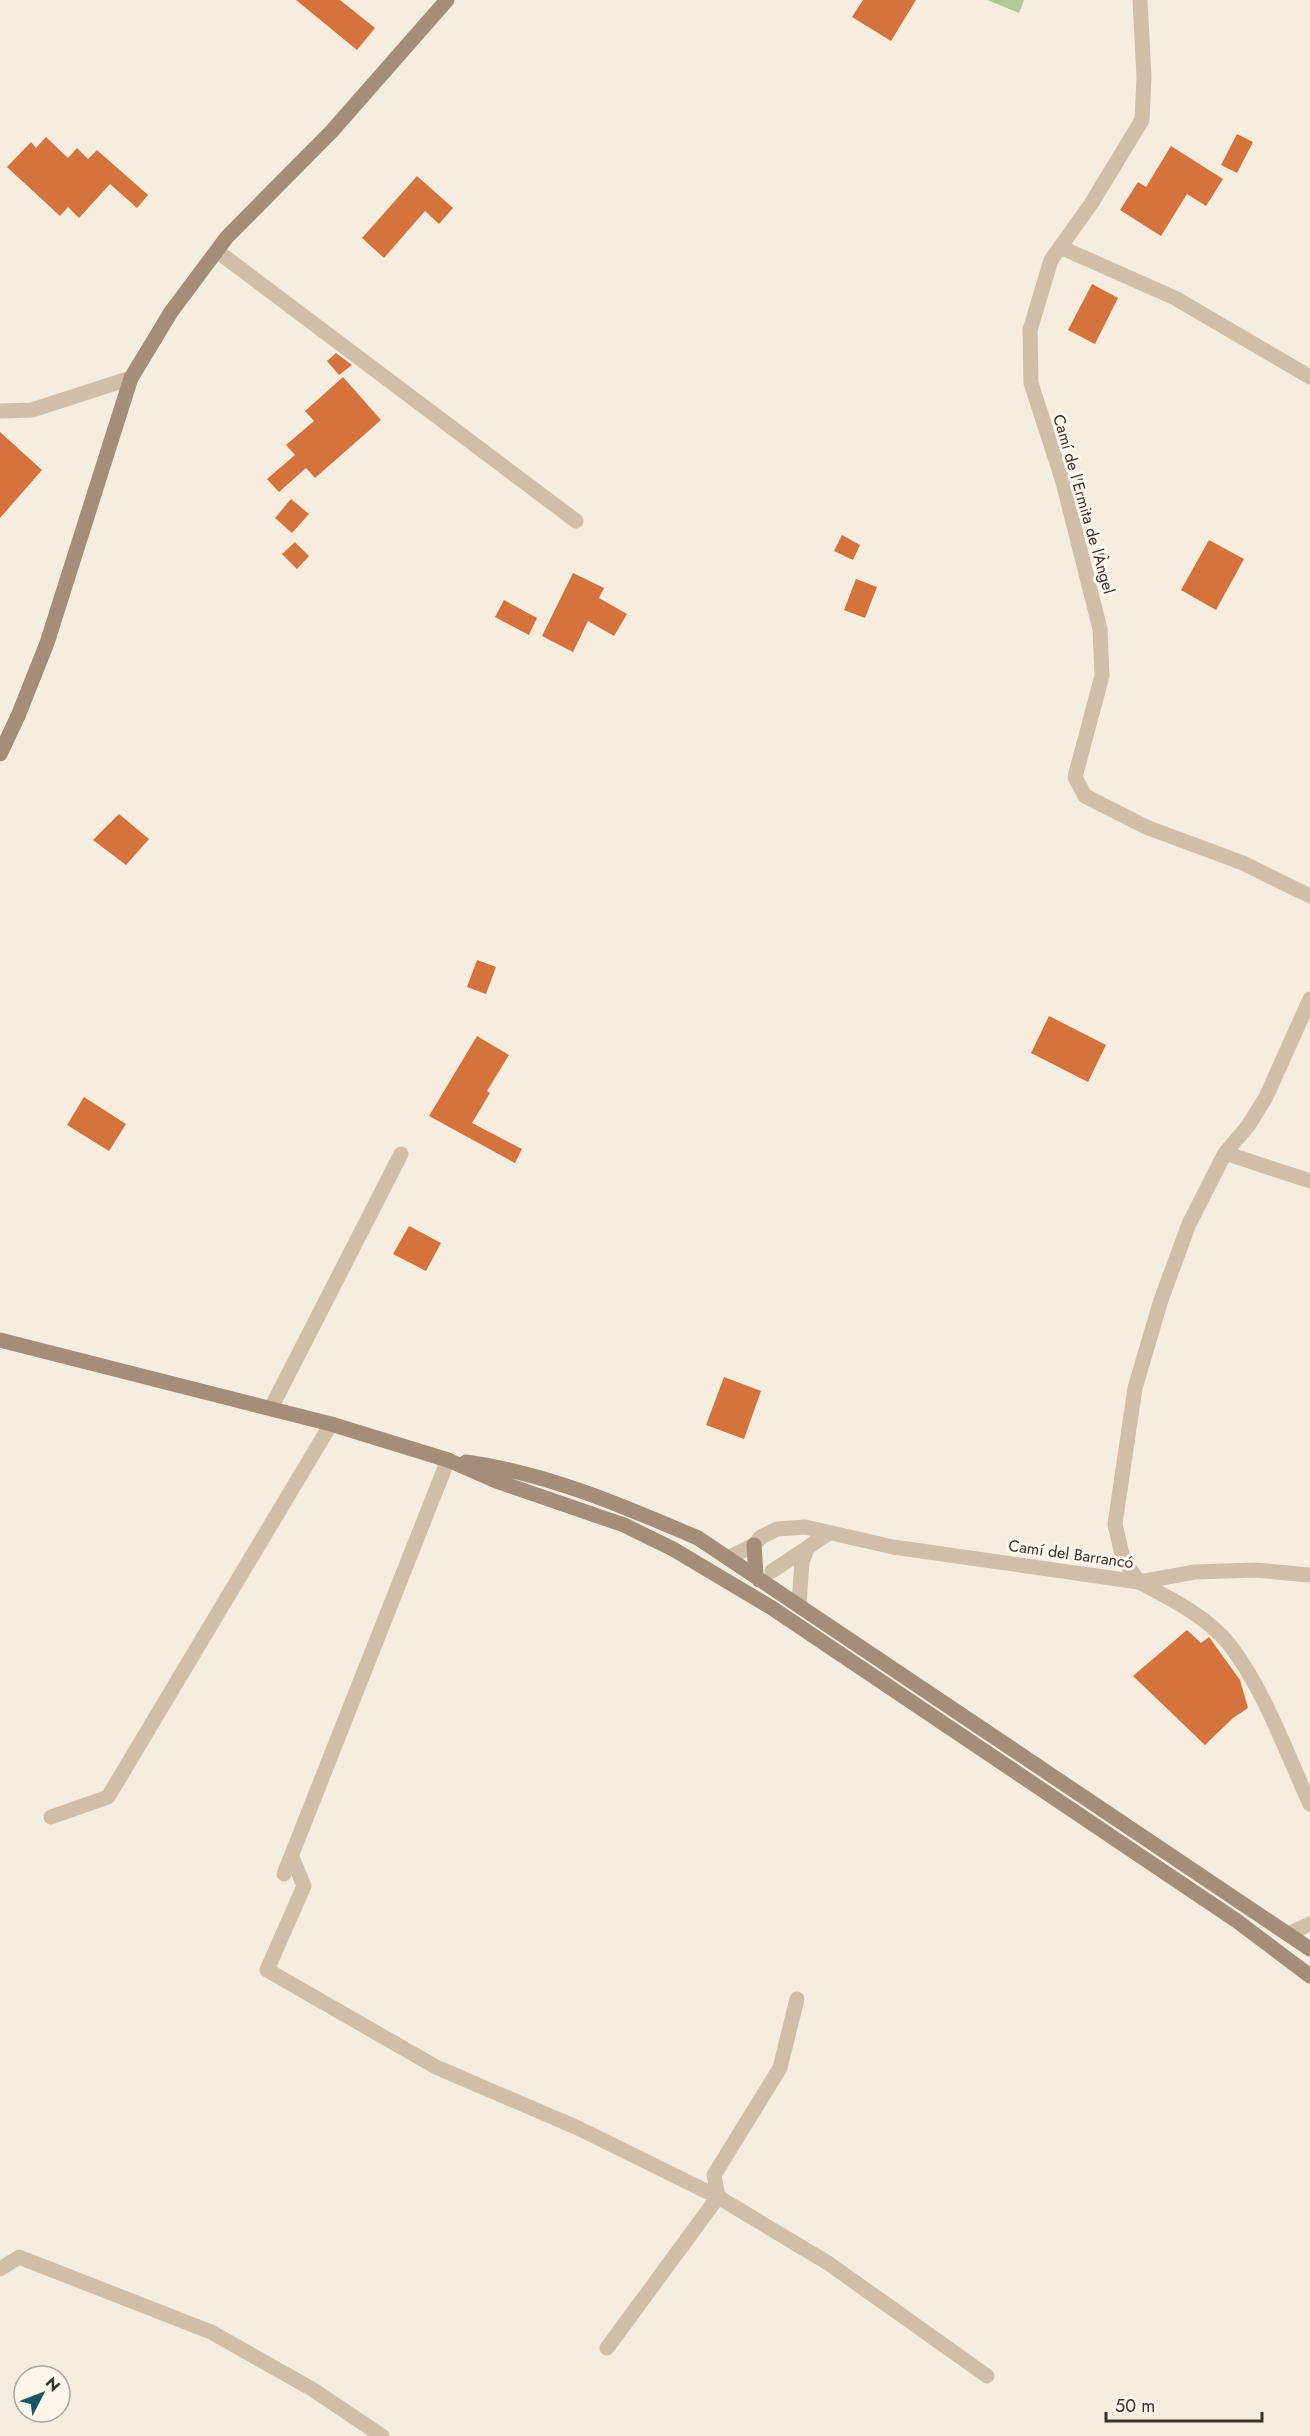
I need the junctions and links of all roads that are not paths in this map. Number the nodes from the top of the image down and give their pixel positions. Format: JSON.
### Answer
{"nodes":[{"id":1,"x":447,"y":0,"type":"edge"},
{"id":2,"x":1140,"y":0,"type":"edge"},
{"id":3,"x":1060,"y":247,"type":"junction"},
{"id":4,"x":217,"y":251,"type":"junction"},
{"id":5,"x":1310,"y":377,"type":"edge"},
{"id":6,"x":131,"y":378,"type":"junction"},
{"id":7,"x":0,"y":411,"type":"edge"},
{"id":8,"x":576,"y":521,"type":"dead end"},
{"id":9,"x":0,"y":754,"type":"edge"},
{"id":10,"x":1310,"y":896,"type":"edge"},
{"id":11,"x":1310,"y":999,"type":"edge"},
{"id":12,"x":1225,"y":1153,"type":"junction"},
{"id":13,"x":401,"y":1154,"type":"dead end"},
{"id":14,"x":1310,"y":1181,"type":"edge"},
{"id":15,"x":0,"y":1340,"type":"edge"},
{"id":16,"x":271,"y":1408,"type":"junction"},
{"id":17,"x":331,"y":1424,"type":"junction"},
{"id":18,"x":448,"y":1460,"type":"junction"},
{"id":19,"x":829,"y":1533,"type":"junction"},
{"id":20,"x":656,"y":1541,"type":"junction"},
{"id":21,"x":754,"y":1545,"type":"junction"},
{"id":22,"x":808,"y":1547,"type":"junction"},
{"id":23,"x":728,"y":1558,"type":"junction"},
{"id":24,"x":772,"y":1570,"type":"joint"},
{"id":25,"x":756,"y":1575,"type":"junction"},
{"id":26,"x":1310,"y":1575,"type":"edge"},
{"id":27,"x":1139,"y":1582,"type":"junction"},
{"id":28,"x":799,"y":1605,"type":"junction"},
{"id":29,"x":927,"y":1713,"type":"junction"},
{"id":30,"x":1310,"y":1804,"type":"edge"},
{"id":31,"x":51,"y":1817,"type":"dead end"},
{"id":32,"x":292,"y":1857,"type":"junction"},
{"id":33,"x":284,"y":1874,"type":"dead end"},
{"id":34,"x":1237,"y":1921,"type":"junction"},
{"id":35,"x":1310,"y":1924,"type":"edge"},
{"id":36,"x":1288,"y":1934,"type":"junction"},
{"id":37,"x":1310,"y":1952,"type":"edge"},
{"id":38,"x":1310,"y":1976,"type":"edge"},
{"id":39,"x":797,"y":1999,"type":"dead end"},
{"id":40,"x":718,"y":2197,"type":"junction"},
{"id":41,"x":0,"y":2269,"type":"edge"},
{"id":42,"x":607,"y":2348,"type":"dead end"},
{"id":43,"x":987,"y":2376,"type":"dead end"},
{"id":44,"x":382,"y":2436,"type":"edge"}],
"edges":[{"from":1,"to":4,"type":"main road"},
{"from":2,"to":3,"type":"street","name":"Camí de l'Ermita de l'Àngel"},
{"from":3,"to":5,"type":"street"},
{"from":3,"to":10,"type":"street","name":"Camí de l'Ermita de l'Àngel"},
{"from":4,"to":6,"type":"main road"},
{"from":4,"to":8,"type":"street"},
{"from":6,"to":7,"type":"street"},
{"from":6,"to":9,"type":"main road"},
{"from":11,"to":12,"type":"street"},
{"from":12,"to":14,"type":"street"},
{"from":12,"to":27,"type":"street"},
{"from":13,"to":16,"type":"street"},
{"from":15,"to":16,"type":"main road"},
{"from":16,"to":17,"type":"main road"},
{"from":17,"to":18,"type":"main road"},
{"from":17,"to":31,"type":"street"},
{"from":18,"to":20,"type":"main road"},
{"from":18,"to":23,"type":"main road"},
{"from":18,"to":32,"type":"street"},
{"from":19,"to":21,"type":"street","name":"Camí del Barrancó"},
{"from":19,"to":22,"type":"street"},
{"from":19,"to":27,"type":"street","name":"Camí del Barrancó"},
{"from":20,"to":25,"type":"main road"},
{"from":20,"to":29,"type":"main road"},
{"from":21,"to":23,"type":"street","name":"Camí del Barrancó"},
{"from":21,"to":25,"type":"main road"},
{"from":22,"to":24,"type":"street"},
{"from":22,"to":28,"type":"street"},
{"from":23,"to":25,"type":"main road"},
{"from":24,"to":25,"type":"main road"},
{"from":25,"to":28,"type":"main road"},
{"from":25,"to":29,"type":"main road"},
{"from":26,"to":27,"type":"street","name":"Camí del Barrancó"},
{"from":27,"to":30,"type":"street"},
{"from":28,"to":36,"type":"main road"},
{"from":29,"to":34,"type":"main road"},
{"from":32,"to":33,"type":"street"},
{"from":32,"to":40,"type":"street"},
{"from":34,"to":37,"type":"main road"},
{"from":34,"to":38,"type":"main road"},
{"from":35,"to":36,"type":"street"},
{"from":36,"to":37,"type":"main road"},
{"from":39,"to":40,"type":"street"},
{"from":40,"to":42,"type":"street"},
{"from":40,"to":43,"type":"street"},
{"from":41,"to":44,"type":"street"}]}
